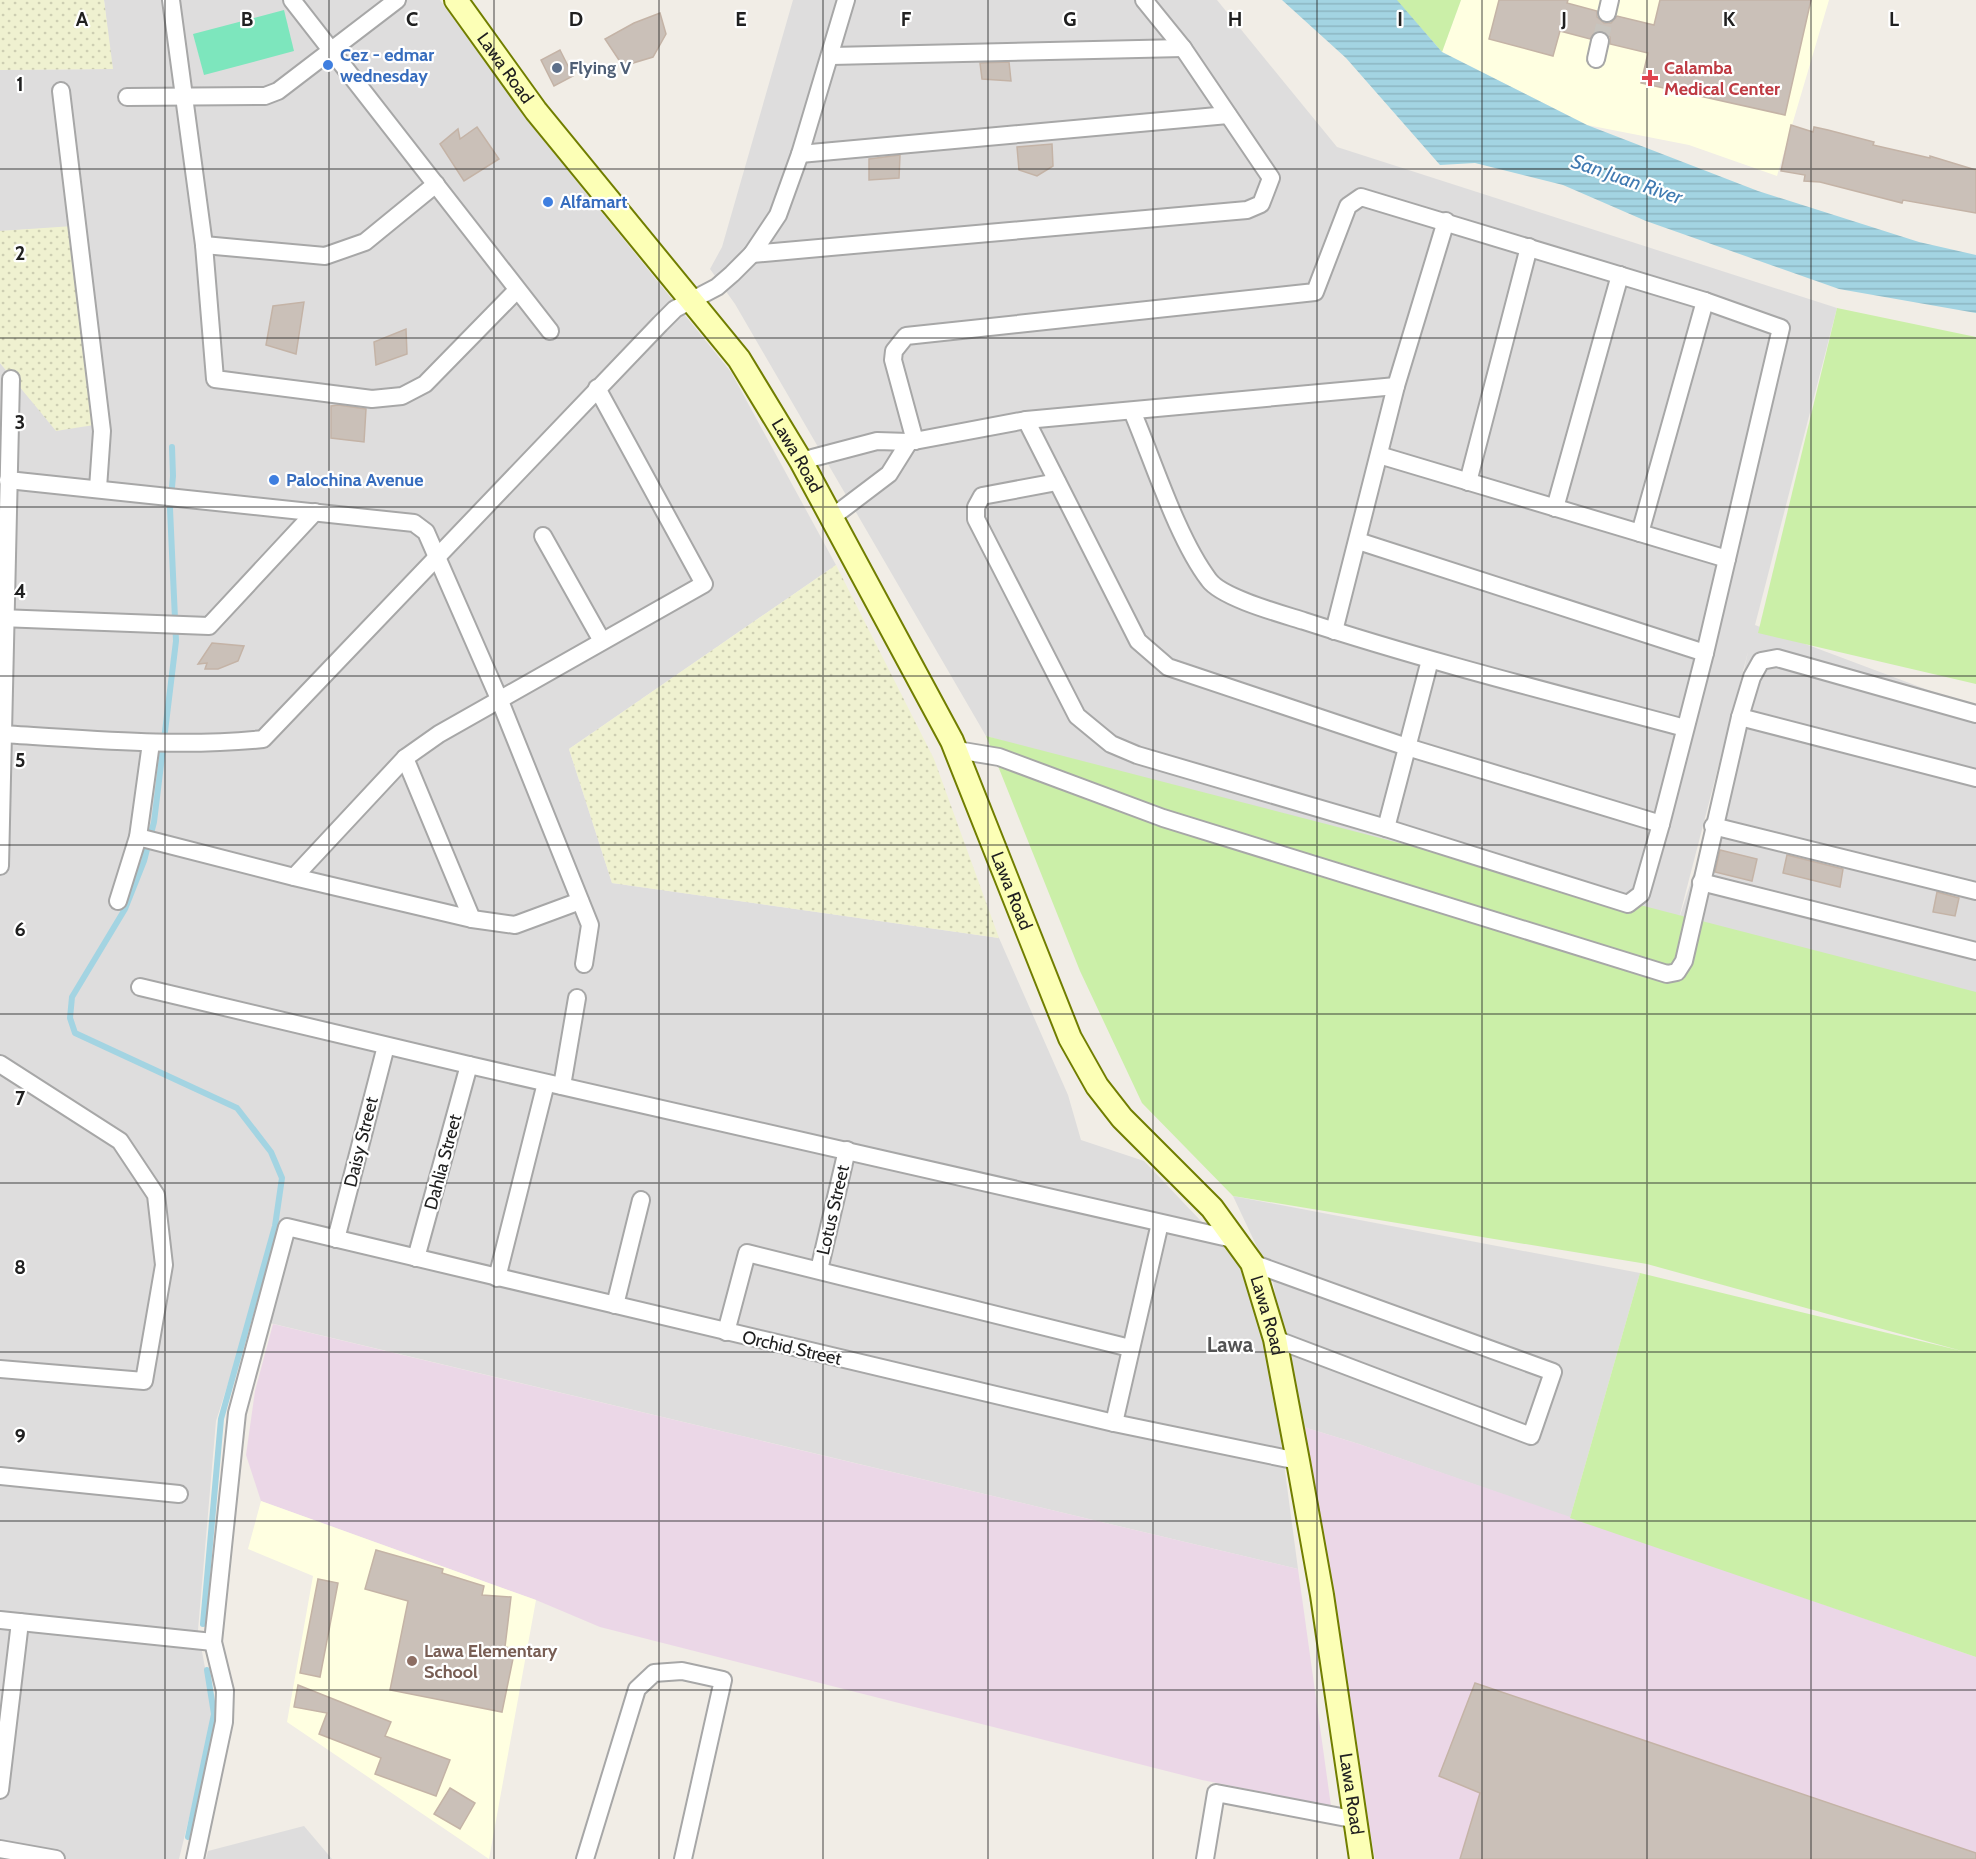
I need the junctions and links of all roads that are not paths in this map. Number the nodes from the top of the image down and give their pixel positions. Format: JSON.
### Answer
{"nodes":[{"id":1,"x":171,"y":0,"type":"edge"},
{"id":2,"x":292,"y":0,"type":"edge"},
{"id":3,"x":397,"y":0,"type":"edge"},
{"id":4,"x":456,"y":0,"type":"edge"},
{"id":5,"x":846,"y":0,"type":"edge"},
{"id":6,"x":1144,"y":0,"type":"edge"},
{"id":7,"x":1600,"y":41,"type":"tunnel mouth"},
{"id":8,"x":1183,"y":48,"type":"junction"},
{"id":9,"x":332,"y":49,"type":"junction"},
{"id":10,"x":831,"y":56,"type":"junction"},
{"id":11,"x":1596,"y":59,"type":"dead end"},
{"id":12,"x":61,"y":91,"type":"dead end"},
{"id":13,"x":182,"y":97,"type":"junction"},
{"id":14,"x":127,"y":98,"type":"dead end"},
{"id":15,"x":1228,"y":115,"type":"junction"},
{"id":16,"x":800,"y":154,"type":"junction"},
{"id":17,"x":436,"y":184,"type":"junction"},
{"id":18,"x":1446,"y":222,"type":"junction"},
{"id":19,"x":204,"y":245,"type":"junction"},
{"id":20,"x":1529,"y":248,"type":"junction"},
{"id":21,"x":752,"y":254,"type":"junction"},
{"id":22,"x":1620,"y":275,"type":"junction"},
{"id":23,"x":517,"y":290,"type":"junction"},
{"id":24,"x":691,"y":300,"type":"junction"},
{"id":25,"x":1705,"y":301,"type":"junction"},
{"id":26,"x":550,"y":331,"type":"dead end"},
{"id":27,"x":11,"y":379,"type":"dead end"},
{"id":28,"x":1395,"y":386,"type":"junction"},
{"id":29,"x":597,"y":388,"type":"junction"},
{"id":30,"x":1132,"y":411,"type":"junction"},
{"id":31,"x":1026,"y":420,"type":"junction"},
{"id":32,"x":912,"y":441,"type":"junction"},
{"id":33,"x":1379,"y":455,"type":"junction"},
{"id":34,"x":801,"y":461,"type":"junction"},
{"id":35,"x":8,"y":480,"type":"junction"},
{"id":36,"x":1057,"y":482,"type":"junction"},
{"id":37,"x":1468,"y":482,"type":"junction"},
{"id":38,"x":98,"y":488,"type":"junction"},
{"id":39,"x":1555,"y":508,"type":"junction"},
{"id":40,"x":315,"y":512,"type":"junction"},
{"id":41,"x":831,"y":518,"type":"junction"},
{"id":42,"x":1640,"y":533,"type":"junction"},
{"id":43,"x":543,"y":536,"type":"dead end"},
{"id":44,"x":1358,"y":541,"type":"junction"},
{"id":45,"x":438,"y":555,"type":"junction"},
{"id":46,"x":1727,"y":559,"type":"junction"},
{"id":47,"x":2,"y":618,"type":"edge"},
{"id":48,"x":1334,"y":631,"type":"junction"},
{"id":49,"x":602,"y":641,"type":"junction"},
{"id":50,"x":1705,"y":653,"type":"junction"},
{"id":51,"x":1430,"y":660,"type":"junction"},
{"id":52,"x":500,"y":701,"type":"junction"},
{"id":53,"x":1976,"y":714,"type":"edge"},
{"id":54,"x":1740,"y":717,"type":"junction"},
{"id":55,"x":1685,"y":728,"type":"junction"},
{"id":56,"x":1,"y":734,"type":"edge"},
{"id":57,"x":151,"y":743,"type":"junction"},
{"id":58,"x":1407,"y":747,"type":"junction"},
{"id":59,"x":957,"y":750,"type":"junction"},
{"id":60,"x":405,"y":758,"type":"junction"},
{"id":61,"x":1976,"y":778,"type":"edge"},
{"id":62,"x":1661,"y":824,"type":"junction"},
{"id":63,"x":1713,"y":826,"type":"junction"},
{"id":64,"x":1386,"y":828,"type":"junction"},
{"id":65,"x":138,"y":837,"type":"junction"},
{"id":66,"x":0,"y":851,"type":"edge"},
{"id":67,"x":0,"y":866,"type":"edge"},
{"id":68,"x":294,"y":877,"type":"junction"},
{"id":69,"x":1701,"y":882,"type":"junction"},
{"id":70,"x":1976,"y":891,"type":"edge"},
{"id":71,"x":118,"y":901,"type":"dead end"},
{"id":72,"x":580,"y":901,"type":"junction"},
{"id":73,"x":472,"y":919,"type":"junction"},
{"id":74,"x":1976,"y":951,"type":"edge"},
{"id":75,"x":584,"y":964,"type":"dead end"},
{"id":76,"x":140,"y":987,"type":"dead end"},
{"id":77,"x":577,"y":998,"type":"dead end"},
{"id":78,"x":386,"y":1046,"type":"junction"},
{"id":79,"x":0,"y":1064,"type":"edge"},
{"id":80,"x":469,"y":1065,"type":"junction"},
{"id":81,"x":554,"y":1084,"type":"junction"},
{"id":82,"x":847,"y":1149,"type":"junction"},
{"id":83,"x":641,"y":1200,"type":"dead end"},
{"id":84,"x":1160,"y":1223,"type":"junction"},
{"id":85,"x":336,"y":1239,"type":"junction"},
{"id":86,"x":1237,"y":1240,"type":"junction"},
{"id":87,"x":416,"y":1258,"type":"junction"},
{"id":88,"x":1252,"y":1263,"type":"junction"},
{"id":89,"x":819,"y":1270,"type":"junction"},
{"id":90,"x":498,"y":1278,"type":"junction"},
{"id":91,"x":615,"y":1305,"type":"junction"},
{"id":92,"x":726,"y":1332,"type":"junction"},
{"id":93,"x":1275,"y":1339,"type":"junction"},
{"id":94,"x":1130,"y":1348,"type":"junction"},
{"id":95,"x":0,"y":1369,"type":"edge"},
{"id":96,"x":1113,"y":1423,"type":"junction"},
{"id":97,"x":1298,"y":1461,"type":"junction"},
{"id":98,"x":0,"y":1476,"type":"edge"},
{"id":99,"x":179,"y":1494,"type":"dead end"},
{"id":100,"x":0,"y":1620,"type":"edge"},
{"id":101,"x":20,"y":1622,"type":"junction"},
{"id":102,"x":213,"y":1642,"type":"junction"},
{"id":103,"x":0,"y":1790,"type":"edge"},
{"id":104,"x":1357,"y":1820,"type":"junction"},
{"id":105,"x":0,"y":1850,"type":"edge"},
{"id":106,"x":56,"y":1859,"type":"edge"},
{"id":107,"x":195,"y":1859,"type":"edge"},
{"id":108,"x":585,"y":1859,"type":"edge"},
{"id":109,"x":683,"y":1859,"type":"edge"},
{"id":110,"x":1205,"y":1859,"type":"edge"},
{"id":111,"x":1362,"y":1859,"type":"edge"}],
"edges":[{"from":1,"to":13,"type":"street"},
{"from":2,"to":9,"type":"street"},
{"from":3,"to":9,"type":"street"},
{"from":4,"to":24,"type":"main road","name":"Lawa Road"},
{"from":5,"to":10,"type":"street"},
{"from":6,"to":8,"type":"street"},
{"from":7,"to":11,"type":"street"},
{"from":8,"to":10,"type":"street"},
{"from":8,"to":15,"type":"street"},
{"from":9,"to":13,"type":"street"},
{"from":9,"to":17,"type":"street"},
{"from":10,"to":16,"type":"street"},
{"from":12,"to":38,"type":"street"},
{"from":13,"to":14,"type":"street"},
{"from":13,"to":19,"type":"street"},
{"from":15,"to":16,"type":"street"},
{"from":15,"to":21,"type":"street"},
{"from":16,"to":21,"type":"street"},
{"from":17,"to":19,"type":"street"},
{"from":17,"to":23,"type":"street"},
{"from":18,"to":20,"type":"street"},
{"from":18,"to":28,"type":"street"},
{"from":18,"to":32,"type":"street"},
{"from":19,"to":23,"type":"street"},
{"from":20,"to":22,"type":"street"},
{"from":20,"to":37,"type":"street"},
{"from":21,"to":24,"type":"street"},
{"from":22,"to":25,"type":"street"},
{"from":22,"to":39,"type":"street"},
{"from":23,"to":26,"type":"street"},
{"from":24,"to":29,"type":"street"},
{"from":24,"to":34,"type":"main road","name":"Lawa Road"},
{"from":25,"to":42,"type":"street"},
{"from":25,"to":46,"type":"street"},
{"from":27,"to":35,"type":"street"},
{"from":28,"to":30,"type":"street"},
{"from":28,"to":33,"type":"street"},
{"from":29,"to":45,"type":"street"},
{"from":29,"to":49,"type":"street"},
{"from":30,"to":31,"type":"street"},
{"from":30,"to":48,"type":"street"},
{"from":31,"to":32,"type":"street"},
{"from":31,"to":36,"type":"street"},
{"from":32,"to":34,"type":"street"},
{"from":32,"to":41,"type":"street"},
{"from":33,"to":37,"type":"street"},
{"from":33,"to":44,"type":"street"},
{"from":34,"to":41,"type":"main road","name":"Lawa Road"},
{"from":35,"to":38,"type":"street"},
{"from":35,"to":47,"type":"street"},
{"from":36,"to":58,"type":"street"},
{"from":36,"to":64,"type":"street"},
{"from":37,"to":39,"type":"street"},
{"from":38,"to":40,"type":"street"},
{"from":39,"to":42,"type":"street"},
{"from":40,"to":45,"type":"street"},
{"from":40,"to":47,"type":"street"},
{"from":41,"to":59,"type":"main road","name":"Lawa Road"},
{"from":42,"to":46,"type":"street"},
{"from":43,"to":49,"type":"street"},
{"from":44,"to":48,"type":"street"},
{"from":44,"to":50,"type":"street"},
{"from":45,"to":52,"type":"street"},
{"from":45,"to":57,"type":"street"},
{"from":46,"to":50,"type":"street"},
{"from":47,"to":56,"type":"street"},
{"from":48,"to":51,"type":"street"},
{"from":49,"to":52,"type":"street"},
{"from":50,"to":55,"type":"street"},
{"from":51,"to":55,"type":"street"},
{"from":51,"to":58,"type":"street"},
{"from":52,"to":60,"type":"street"},
{"from":52,"to":72,"type":"street"},
{"from":53,"to":54,"type":"street"},
{"from":54,"to":61,"type":"street"},
{"from":54,"to":63,"type":"street"},
{"from":55,"to":62,"type":"street"},
{"from":56,"to":57,"type":"street"},
{"from":56,"to":66,"type":"street"},
{"from":57,"to":65,"type":"street"},
{"from":58,"to":62,"type":"street"},
{"from":58,"to":64,"type":"street"},
{"from":59,"to":69,"type":"street"},
{"from":59,"to":86,"type":"main road","name":"Lawa Road"},
{"from":60,"to":68,"type":"street"},
{"from":60,"to":73,"type":"street"},
{"from":62,"to":64,"type":"street"},
{"from":63,"to":69,"type":"street"},
{"from":63,"to":70,"type":"street"},
{"from":65,"to":68,"type":"street"},
{"from":65,"to":71,"type":"street"},
{"from":66,"to":67,"type":"street"},
{"from":68,"to":73,"type":"street"},
{"from":69,"to":74,"type":"street"},
{"from":72,"to":73,"type":"street"},
{"from":72,"to":75,"type":"street"},
{"from":76,"to":78,"type":"street"},
{"from":77,"to":81,"type":"street"},
{"from":78,"to":80,"type":"street"},
{"from":78,"to":85,"type":"street","name":"Daisy Street"},
{"from":79,"to":95,"type":"street"},
{"from":80,"to":81,"type":"street"},
{"from":80,"to":87,"type":"street","name":"Dahlia Street"},
{"from":81,"to":82,"type":"street"},
{"from":81,"to":90,"type":"street"},
{"from":82,"to":84,"type":"street"},
{"from":82,"to":89,"type":"street","name":"Lotus Street"},
{"from":83,"to":91,"type":"street"},
{"from":84,"to":86,"type":"street"},
{"from":84,"to":94,"type":"street"},
{"from":85,"to":87,"type":"street","name":"Orchid Street"},
{"from":85,"to":102,"type":"street","name":"Orchid Street"},
{"from":86,"to":88,"type":"main road","name":"Lawa Road"},
{"from":87,"to":90,"type":"street","name":"Orchid Street"},
{"from":88,"to":93,"type":"main road","name":"Lawa Road"},
{"from":88,"to":93,"type":"street"},
{"from":89,"to":92,"type":"street"},
{"from":89,"to":94,"type":"street"},
{"from":90,"to":91,"type":"street","name":"Orchid Street"},
{"from":91,"to":92,"type":"street","name":"Orchid Street"},
{"from":92,"to":96,"type":"street","name":"Orchid Street"},
{"from":93,"to":97,"type":"main road","name":"Lawa Road"},
{"from":94,"to":96,"type":"street"},
{"from":96,"to":97,"type":"street","name":"Orchid Street"},
{"from":97,"to":104,"type":"main road","name":"Lawa Road"},
{"from":98,"to":99,"type":"street"},
{"from":100,"to":101,"type":"street"},
{"from":101,"to":102,"type":"street"},
{"from":101,"to":103,"type":"street"},
{"from":102,"to":107,"type":"street"},
{"from":104,"to":110,"type":"street"},
{"from":104,"to":111,"type":"main road","name":"Lawa Road"},
{"from":105,"to":106,"type":"street"},
{"from":108,"to":109,"type":"street"}]}
